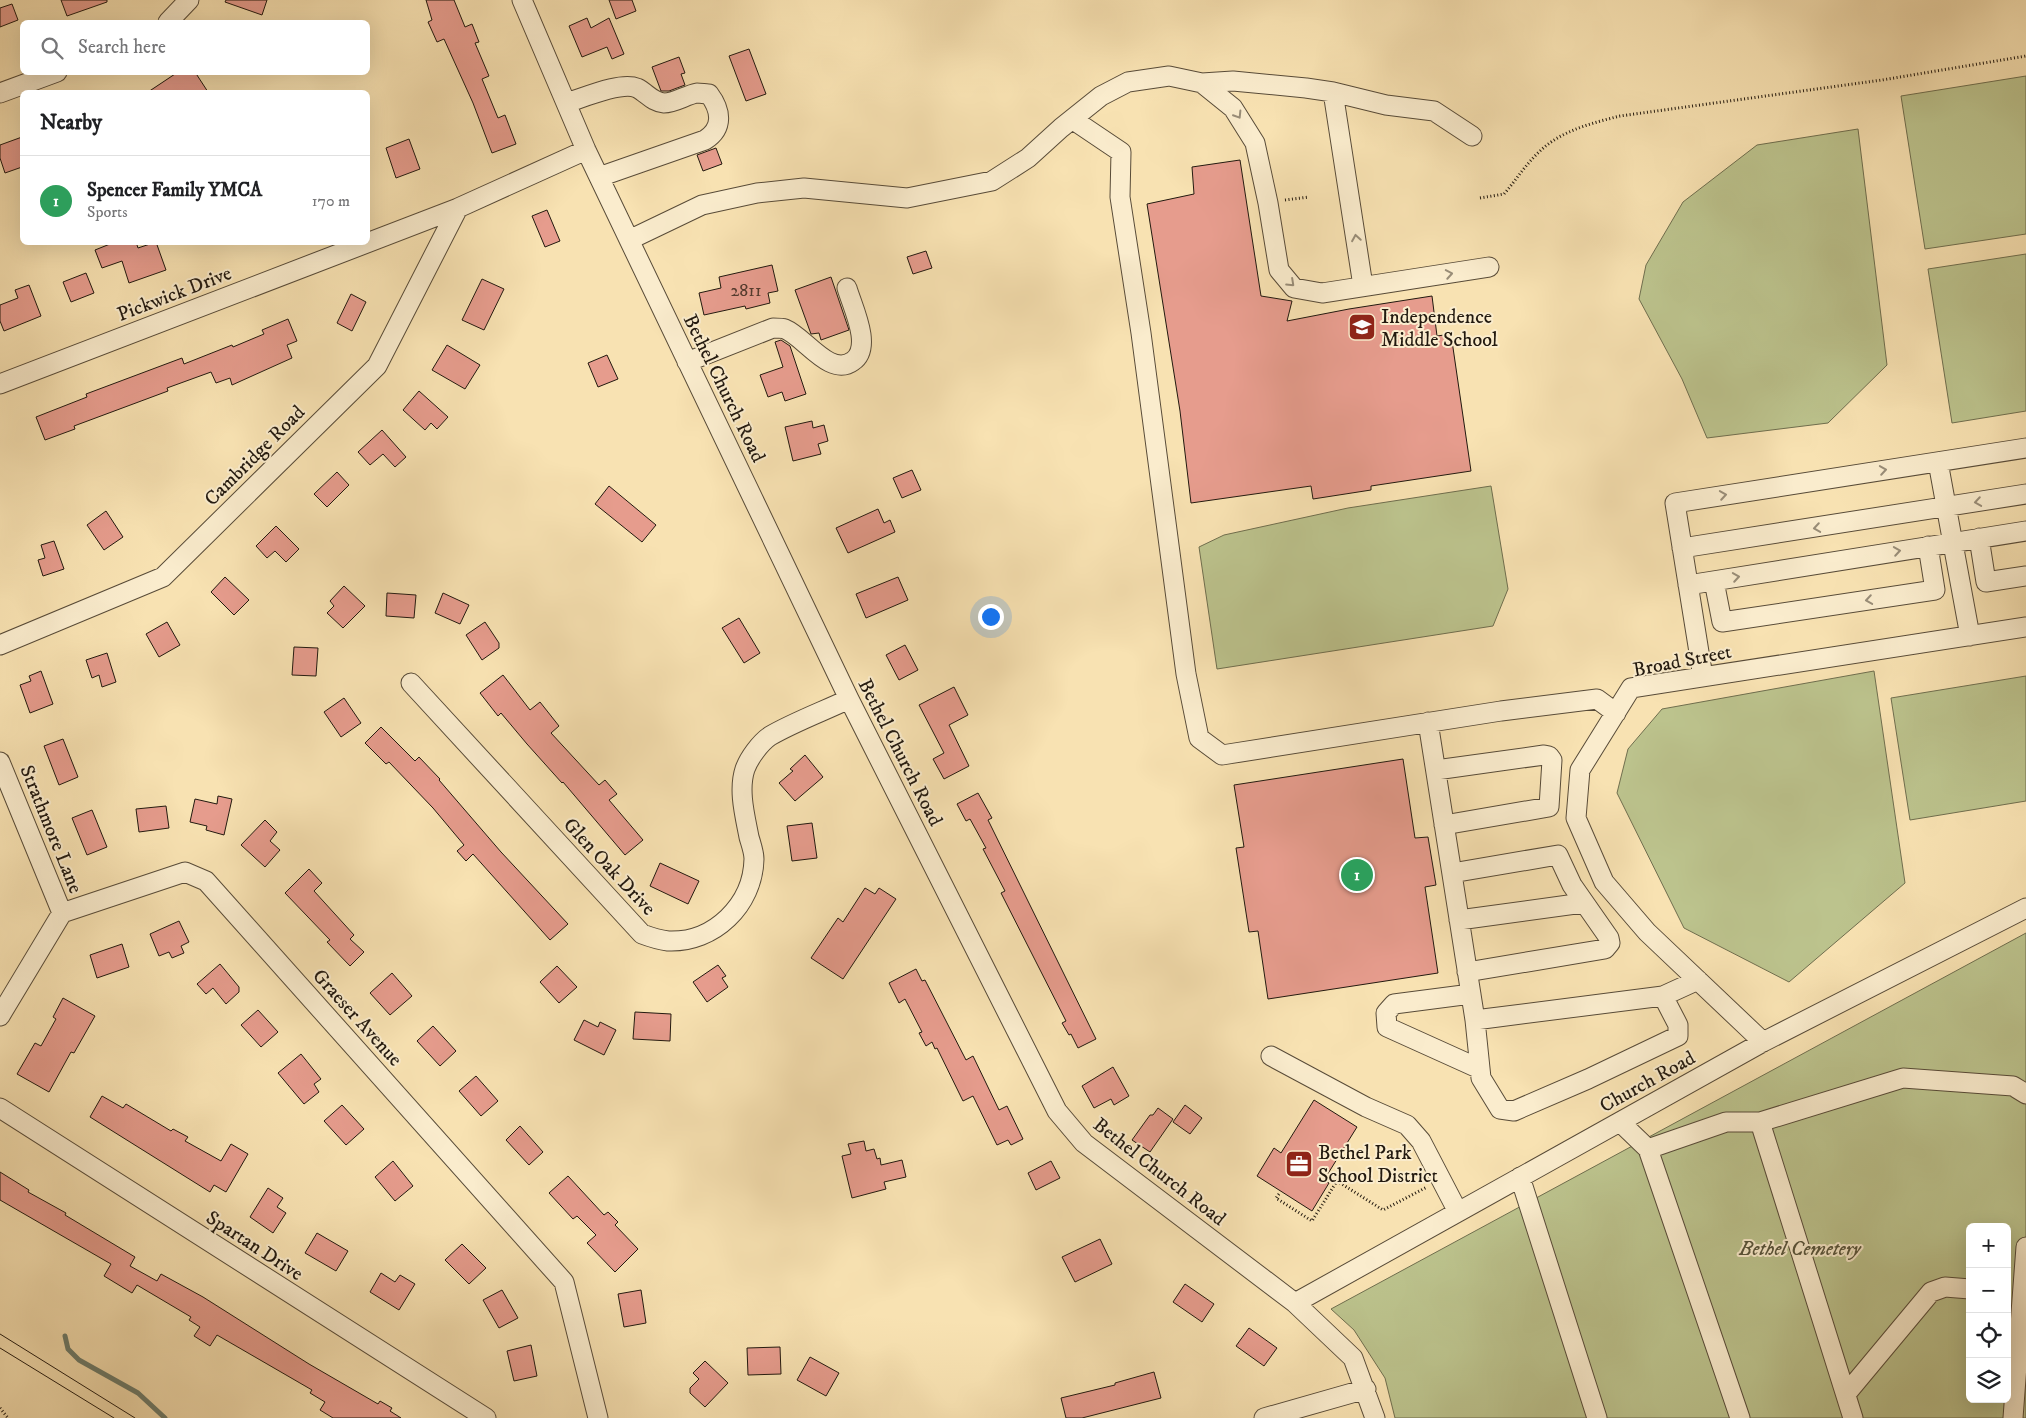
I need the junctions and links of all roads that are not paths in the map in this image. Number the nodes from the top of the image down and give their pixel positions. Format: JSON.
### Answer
{"nodes":[{"id":1,"x":189,"y":0,"type":"edge"},
{"id":2,"x":522,"y":0,"type":"edge"},
{"id":3,"x":170,"y":20,"type":"edge"},
{"id":4,"x":49,"y":75,"type":"edge"},
{"id":5,"x":1202,"y":83,"type":"junction"},
{"id":6,"x":1333,"y":92,"type":"junction"},
{"id":7,"x":0,"y":93,"type":"edge"},
{"id":8,"x":566,"y":103,"type":"junction"},
{"id":9,"x":1072,"y":119,"type":"junction"},
{"id":10,"x":1472,"y":136,"type":"dead end"},
{"id":11,"x":586,"y":150,"type":"junction"},
{"id":12,"x":599,"y":177,"type":"junction"},
{"id":13,"x":458,"y":208,"type":"junction"},
{"id":14,"x":629,"y":240,"type":"junction"},
{"id":15,"x":370,"y":242,"type":"edge"},
{"id":16,"x":362,"y":245,"type":"edge"},
{"id":17,"x":1489,"y":267,"type":"dead end"},
{"id":18,"x":1363,"y":286,"type":"junction"},
{"id":19,"x":847,"y":288,"type":"dead end"},
{"id":20,"x":688,"y":362,"type":"junction"},
{"id":21,"x":0,"y":384,"type":"edge"},
{"id":22,"x":2026,"y":448,"type":"edge"},
{"id":23,"x":1938,"y":462,"type":"junction"},
{"id":24,"x":2026,"y":494,"type":"edge"},
{"id":25,"x":1946,"y":507,"type":"junction"},
{"id":26,"x":2026,"y":531,"type":"edge"},
{"id":27,"x":1980,"y":538,"type":"junction"},
{"id":28,"x":1953,"y":542,"type":"junction"},
{"id":29,"x":1928,"y":546,"type":"junction"},
{"id":30,"x":1682,"y":548,"type":"junction"},
{"id":31,"x":2026,"y":576,"type":"edge"},
{"id":32,"x":1714,"y":581,"type":"junction"},
{"id":33,"x":1688,"y":585,"type":"junction"},
{"id":34,"x":2026,"y":627,"type":"edge"},
{"id":35,"x":1970,"y":636,"type":"junction"},
{"id":36,"x":0,"y":645,"type":"edge"},
{"id":37,"x":1703,"y":677,"type":"junction"},
{"id":38,"x":411,"y":683,"type":"dead end"},
{"id":39,"x":849,"y":699,"type":"junction"},
{"id":40,"x":1616,"y":713,"type":"junction"},
{"id":41,"x":1428,"y":722,"type":"junction"},
{"id":42,"x":0,"y":762,"type":"edge"},
{"id":43,"x":1436,"y":770,"type":"junction"},
{"id":44,"x":1444,"y":825,"type":"junction"},
{"id":45,"x":1452,"y":873,"type":"junction"},
{"id":46,"x":1583,"y":903,"type":"junction"},
{"id":47,"x":2026,"y":908,"type":"edge"},
{"id":48,"x":62,"y":913,"type":"junction"},
{"id":49,"x":1459,"y":920,"type":"junction"},
{"id":50,"x":1467,"y":972,"type":"junction"},
{"id":51,"x":1698,"y":980,"type":"junction"},
{"id":52,"x":1471,"y":994,"type":"junction"},
{"id":53,"x":1663,"y":996,"type":"junction"},
{"id":54,"x":0,"y":1016,"type":"edge"},
{"id":55,"x":1475,"y":1020,"type":"junction"},
{"id":56,"x":1763,"y":1042,"type":"junction"},
{"id":57,"x":1271,"y":1056,"type":"dead end"},
{"id":58,"x":1480,"y":1068,"type":"junction"},
{"id":59,"x":2026,"y":1094,"type":"edge"},
{"id":60,"x":0,"y":1108,"type":"edge"},
{"id":61,"x":1620,"y":1122,"type":"junction"},
{"id":62,"x":1760,"y":1122,"type":"junction"},
{"id":63,"x":1648,"y":1149,"type":"junction"},
{"id":64,"x":1520,"y":1178,"type":"junction"},
{"id":65,"x":1458,"y":1212,"type":"junction"},
{"id":66,"x":2026,"y":1247,"type":"edge"},
{"id":67,"x":1966,"y":1289,"type":"edge"},
{"id":68,"x":2015,"y":1292,"type":"edge"},
{"id":69,"x":1295,"y":1303,"type":"junction"},
{"id":70,"x":1366,"y":1389,"type":"junction"},
{"id":71,"x":1846,"y":1394,"type":"junction"},
{"id":72,"x":486,"y":1418,"type":"edge"},
{"id":73,"x":598,"y":1418,"type":"edge"},
{"id":74,"x":1264,"y":1418,"type":"edge"},
{"id":75,"x":1375,"y":1418,"type":"edge"},
{"id":76,"x":1597,"y":1418,"type":"edge"},
{"id":77,"x":1740,"y":1418,"type":"edge"},
{"id":78,"x":1853,"y":1418,"type":"edge"},
{"id":79,"x":2013,"y":1418,"type":"edge"}],
"edges":[{"from":1,"to":3,"type":"street"},
{"from":2,"to":8,"type":"street","name":"Bethel Church Road"},
{"from":4,"to":7,"type":"street"},
{"from":5,"to":6,"type":"street"},
{"from":5,"to":9,"type":"street"},
{"from":5,"to":18,"type":"street","one_way":true},
{"from":6,"to":10,"type":"street"},
{"from":18,"to":6,"type":"street","one_way":true},
{"from":8,"to":11,"type":"street","name":"Bethel Church Road"},
{"from":8,"to":12,"type":"street"},
{"from":9,"to":14,"type":"street"},
{"from":9,"to":41,"type":"street"},
{"from":11,"to":12,"type":"street","name":"Bethel Church Road"},
{"from":11,"to":13,"type":"street","name":"Pickwick Drive"},
{"from":12,"to":14,"type":"street","name":"Bethel Church Road"},
{"from":13,"to":15,"type":"street","name":"Pickwick Drive"},
{"from":13,"to":36,"type":"street","name":"Cambridge Road"},
{"from":14,"to":20,"type":"street","name":"Bethel Church Road"},
{"from":16,"to":21,"type":"street","name":"Pickwick Drive"},
{"from":18,"to":17,"type":"street","one_way":true},
{"from":19,"to":20,"type":"street"},
{"from":20,"to":39,"type":"street","name":"Bethel Church Road"},
{"from":22,"to":23,"type":"street"},
{"from":23,"to":25,"type":"street"},
{"from":30,"to":23,"type":"street","one_way":true},
{"from":24,"to":25,"type":"street","one_way":true},
{"from":25,"to":28,"type":"street"},
{"from":25,"to":30,"type":"street","one_way":true},
{"from":26,"to":27,"type":"street"},
{"from":27,"to":28,"type":"street"},
{"from":27,"to":31,"type":"street"},
{"from":28,"to":29,"type":"street"},
{"from":28,"to":35,"type":"street"},
{"from":32,"to":29,"type":"street","one_way":true},
{"from":29,"to":32,"type":"street","one_way":true},
{"from":30,"to":33,"type":"street"},
{"from":32,"to":33,"type":"street"},
{"from":33,"to":37,"type":"street"},
{"from":34,"to":35,"type":"street","name":"Broad Street"},
{"from":35,"to":37,"type":"street","name":"Broad Street"},
{"from":37,"to":40,"type":"street","name":"Broad Street"},
{"from":38,"to":39,"type":"street","name":"Glen Oak Drive"},
{"from":39,"to":69,"type":"street","name":"Bethel Church Road"},
{"from":40,"to":41,"type":"street"},
{"from":40,"to":51,"type":"street","name":"Broad Street"},
{"from":41,"to":43,"type":"street"},
{"from":42,"to":48,"type":"street","name":"Strathmore Lane"},
{"from":43,"to":44,"type":"street"},
{"from":43,"to":44,"type":"street"},
{"from":44,"to":45,"type":"street"},
{"from":45,"to":46,"type":"street"},
{"from":45,"to":49,"type":"street"},
{"from":46,"to":49,"type":"street"},
{"from":46,"to":50,"type":"street"},
{"from":47,"to":56,"type":"street","name":"Church Road"},
{"from":48,"to":54,"type":"street"},
{"from":48,"to":73,"type":"street","name":"Graeser Avenue"},
{"from":49,"to":50,"type":"street"},
{"from":50,"to":52,"type":"street"},
{"from":51,"to":53,"type":"street"},
{"from":51,"to":56,"type":"street","name":"Broad Street"},
{"from":52,"to":55,"type":"street"},
{"from":52,"to":58,"type":"street"},
{"from":53,"to":55,"type":"street"},
{"from":53,"to":58,"type":"street"},
{"from":55,"to":58,"type":"street"},
{"from":56,"to":61,"type":"street","name":"Church Road"},
{"from":57,"to":65,"type":"street"},
{"from":59,"to":62,"type":"street"},
{"from":60,"to":72,"type":"street","name":"Spartan Drive"},
{"from":61,"to":63,"type":"street"},
{"from":61,"to":64,"type":"street","name":"Church Road"},
{"from":62,"to":63,"type":"street"},
{"from":62,"to":71,"type":"street"},
{"from":63,"to":77,"type":"street"},
{"from":64,"to":65,"type":"street","name":"Church Road"},
{"from":64,"to":76,"type":"street"},
{"from":65,"to":69,"type":"street","name":"Church Road"},
{"from":66,"to":68,"type":"street"},
{"from":67,"to":71,"type":"street"},
{"from":68,"to":79,"type":"street"},
{"from":69,"to":70,"type":"street","name":"Bethel Church Road"},
{"from":70,"to":74,"type":"street"},
{"from":70,"to":75,"type":"street","name":"Bethel Church Road"},
{"from":71,"to":78,"type":"street"}]}
